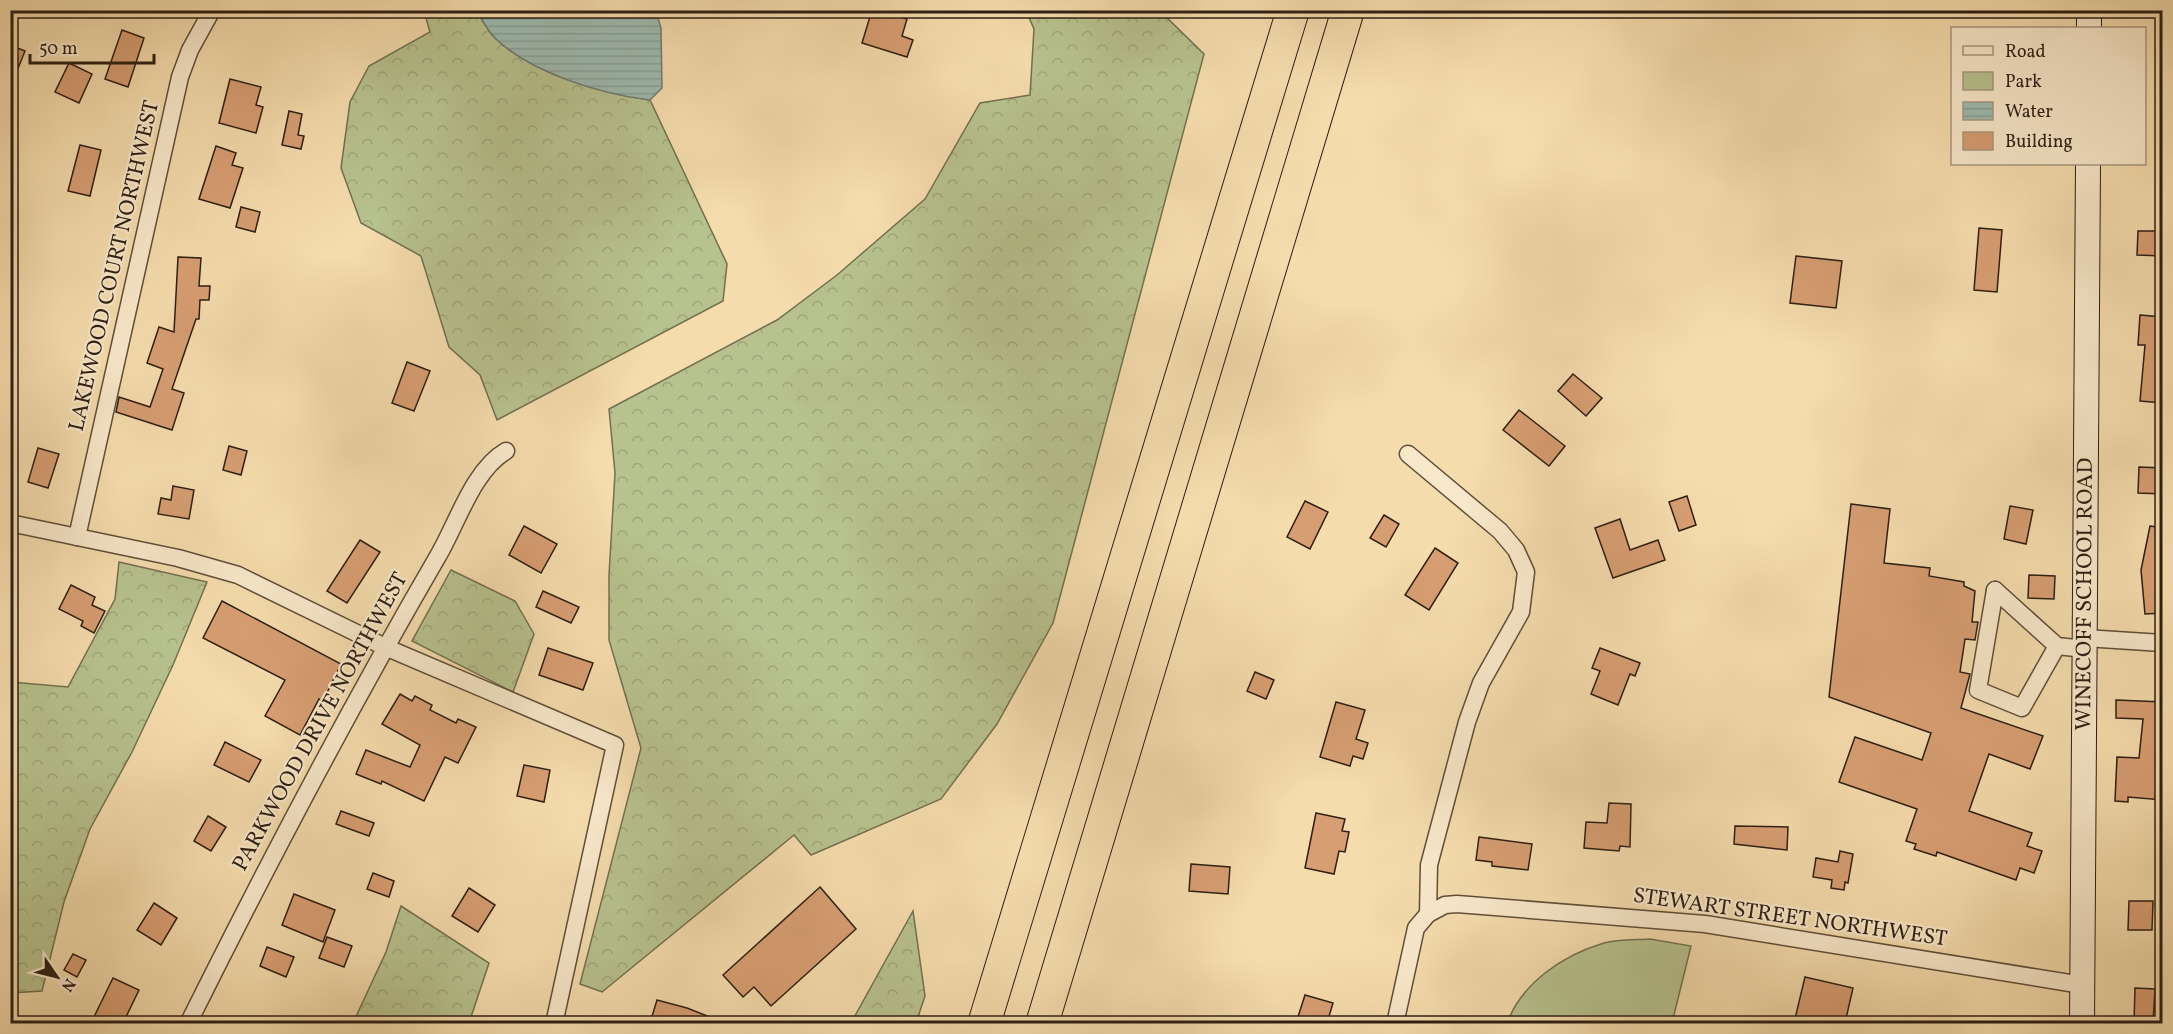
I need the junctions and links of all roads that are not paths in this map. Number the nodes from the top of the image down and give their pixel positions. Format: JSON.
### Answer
{"nodes":[{"id":1,"x":212,"y":10,"type":"edge"},
{"id":2,"x":1293,"y":10,"type":"edge"},
{"id":3,"x":1348,"y":10,"type":"edge"},
{"id":4,"x":2089,"y":10,"type":"edge"},
{"id":5,"x":2089,"y":27,"type":"edge"},
{"id":6,"x":2088,"y":165,"type":"edge"},
{"id":7,"x":506,"y":451,"type":"dead end"},
{"id":8,"x":1408,"y":454,"type":"dead end"},
{"id":9,"x":10,"y":523,"type":"edge"},
{"id":10,"x":76,"y":537,"type":"junction"},
{"id":11,"x":2085,"y":643,"type":"junction"},
{"id":12,"x":2163,"y":643,"type":"edge"},
{"id":13,"x":2057,"y":646,"type":"junction"},
{"id":14,"x":385,"y":647,"type":"junction"},
{"id":15,"x":1428,"y":914,"type":"junction"},
{"id":16,"x":2082,"y":985,"type":"junction"},
{"id":17,"x":188,"y":1023,"type":"edge"},
{"id":18,"x":554,"y":1023,"type":"edge"},
{"id":19,"x":984,"y":1023,"type":"edge"},
{"id":20,"x":1042,"y":1023,"type":"edge"},
{"id":21,"x":1395,"y":1023,"type":"edge"},
{"id":22,"x":2082,"y":1023,"type":"edge"}],
"edges":[{"from":1,"to":10,"type":"street","name":"LAKEWOOD COURT NORTHWEST"},
{"from":2,"to":19,"type":"highway"},
{"from":3,"to":20,"type":"highway"},
{"from":4,"to":5,"type":"street"},
{"from":6,"to":11,"type":"street","name":"WINECOFF SCHOOL ROAD"},
{"from":7,"to":14,"type":"street","name":"PARKWOOD DRIVE NORTHWEST"},
{"from":8,"to":15,"type":"street"},
{"from":9,"to":10,"type":"street"},
{"from":10,"to":14,"type":"street"},
{"from":11,"to":12,"type":"street"},
{"from":11,"to":13,"type":"street"},
{"from":11,"to":16,"type":"street","name":"WINECOFF SCHOOL ROAD"},
{"from":13,"to":13,"type":"street"},
{"from":14,"to":17,"type":"street","name":"PARKWOOD DRIVE NORTHWEST"},
{"from":14,"to":18,"type":"street"},
{"from":15,"to":16,"type":"street","name":"STEWART STREET NORTHWEST"},
{"from":15,"to":21,"type":"street"},
{"from":16,"to":22,"type":"street","name":"WINECOFF SCHOOL ROAD"}]}
